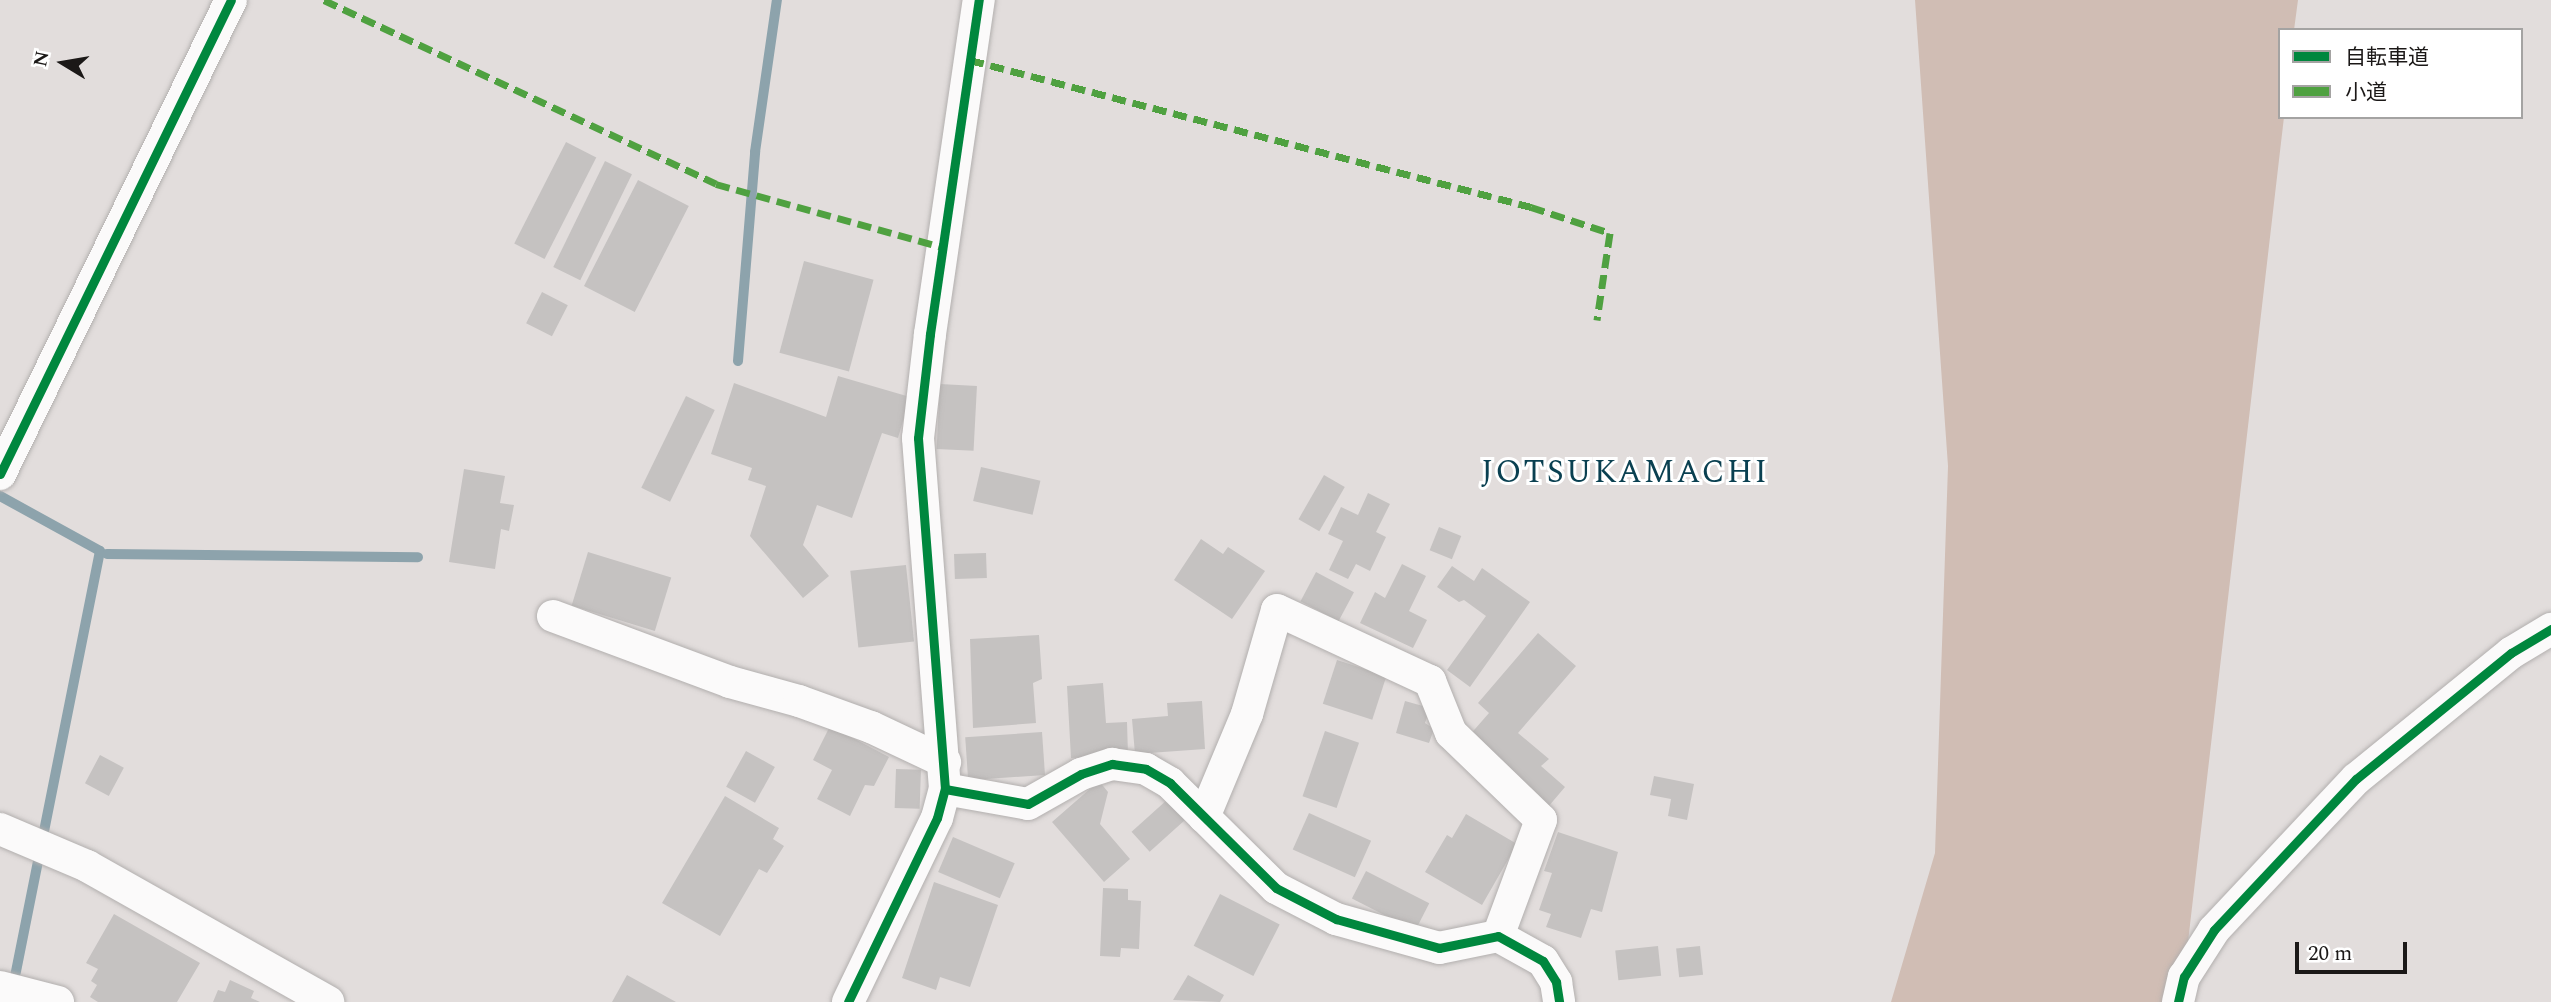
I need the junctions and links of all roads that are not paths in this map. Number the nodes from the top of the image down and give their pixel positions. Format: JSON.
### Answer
{"nodes":[{"id":1,"x":231,"y":0,"type":"edge"},
{"id":2,"x":979,"y":0,"type":"edge"},
{"id":3,"x":0,"y":474,"type":"edge"},
{"id":4,"x":553,"y":616,"type":"dead end"},
{"id":5,"x":2551,"y":629,"type":"edge"},
{"id":6,"x":945,"y":775,"type":"junction"},
{"id":7,"x":1204,"y":817,"type":"junction"},
{"id":8,"x":0,"y":829,"type":"edge"},
{"id":9,"x":1498,"y":936,"type":"junction"},
{"id":10,"x":0,"y":987,"type":"edge"},
{"id":11,"x":58,"y":1002,"type":"edge"},
{"id":12,"x":328,"y":1002,"type":"edge"},
{"id":13,"x":848,"y":1002,"type":"edge"},
{"id":14,"x":1559,"y":1002,"type":"edge"},
{"id":15,"x":2178,"y":1002,"type":"edge"}],
"edges":[{"from":1,"to":3,"type":"street"},
{"from":2,"to":6,"type":"street"},
{"from":4,"to":6,"type":"street"},
{"from":5,"to":15,"type":"street"},
{"from":6,"to":7,"type":"street"},
{"from":6,"to":13,"type":"street"},
{"from":7,"to":9,"type":"street"},
{"from":7,"to":9,"type":"street"},
{"from":8,"to":12,"type":"street"},
{"from":9,"to":14,"type":"street"},
{"from":10,"to":11,"type":"street"}]}
